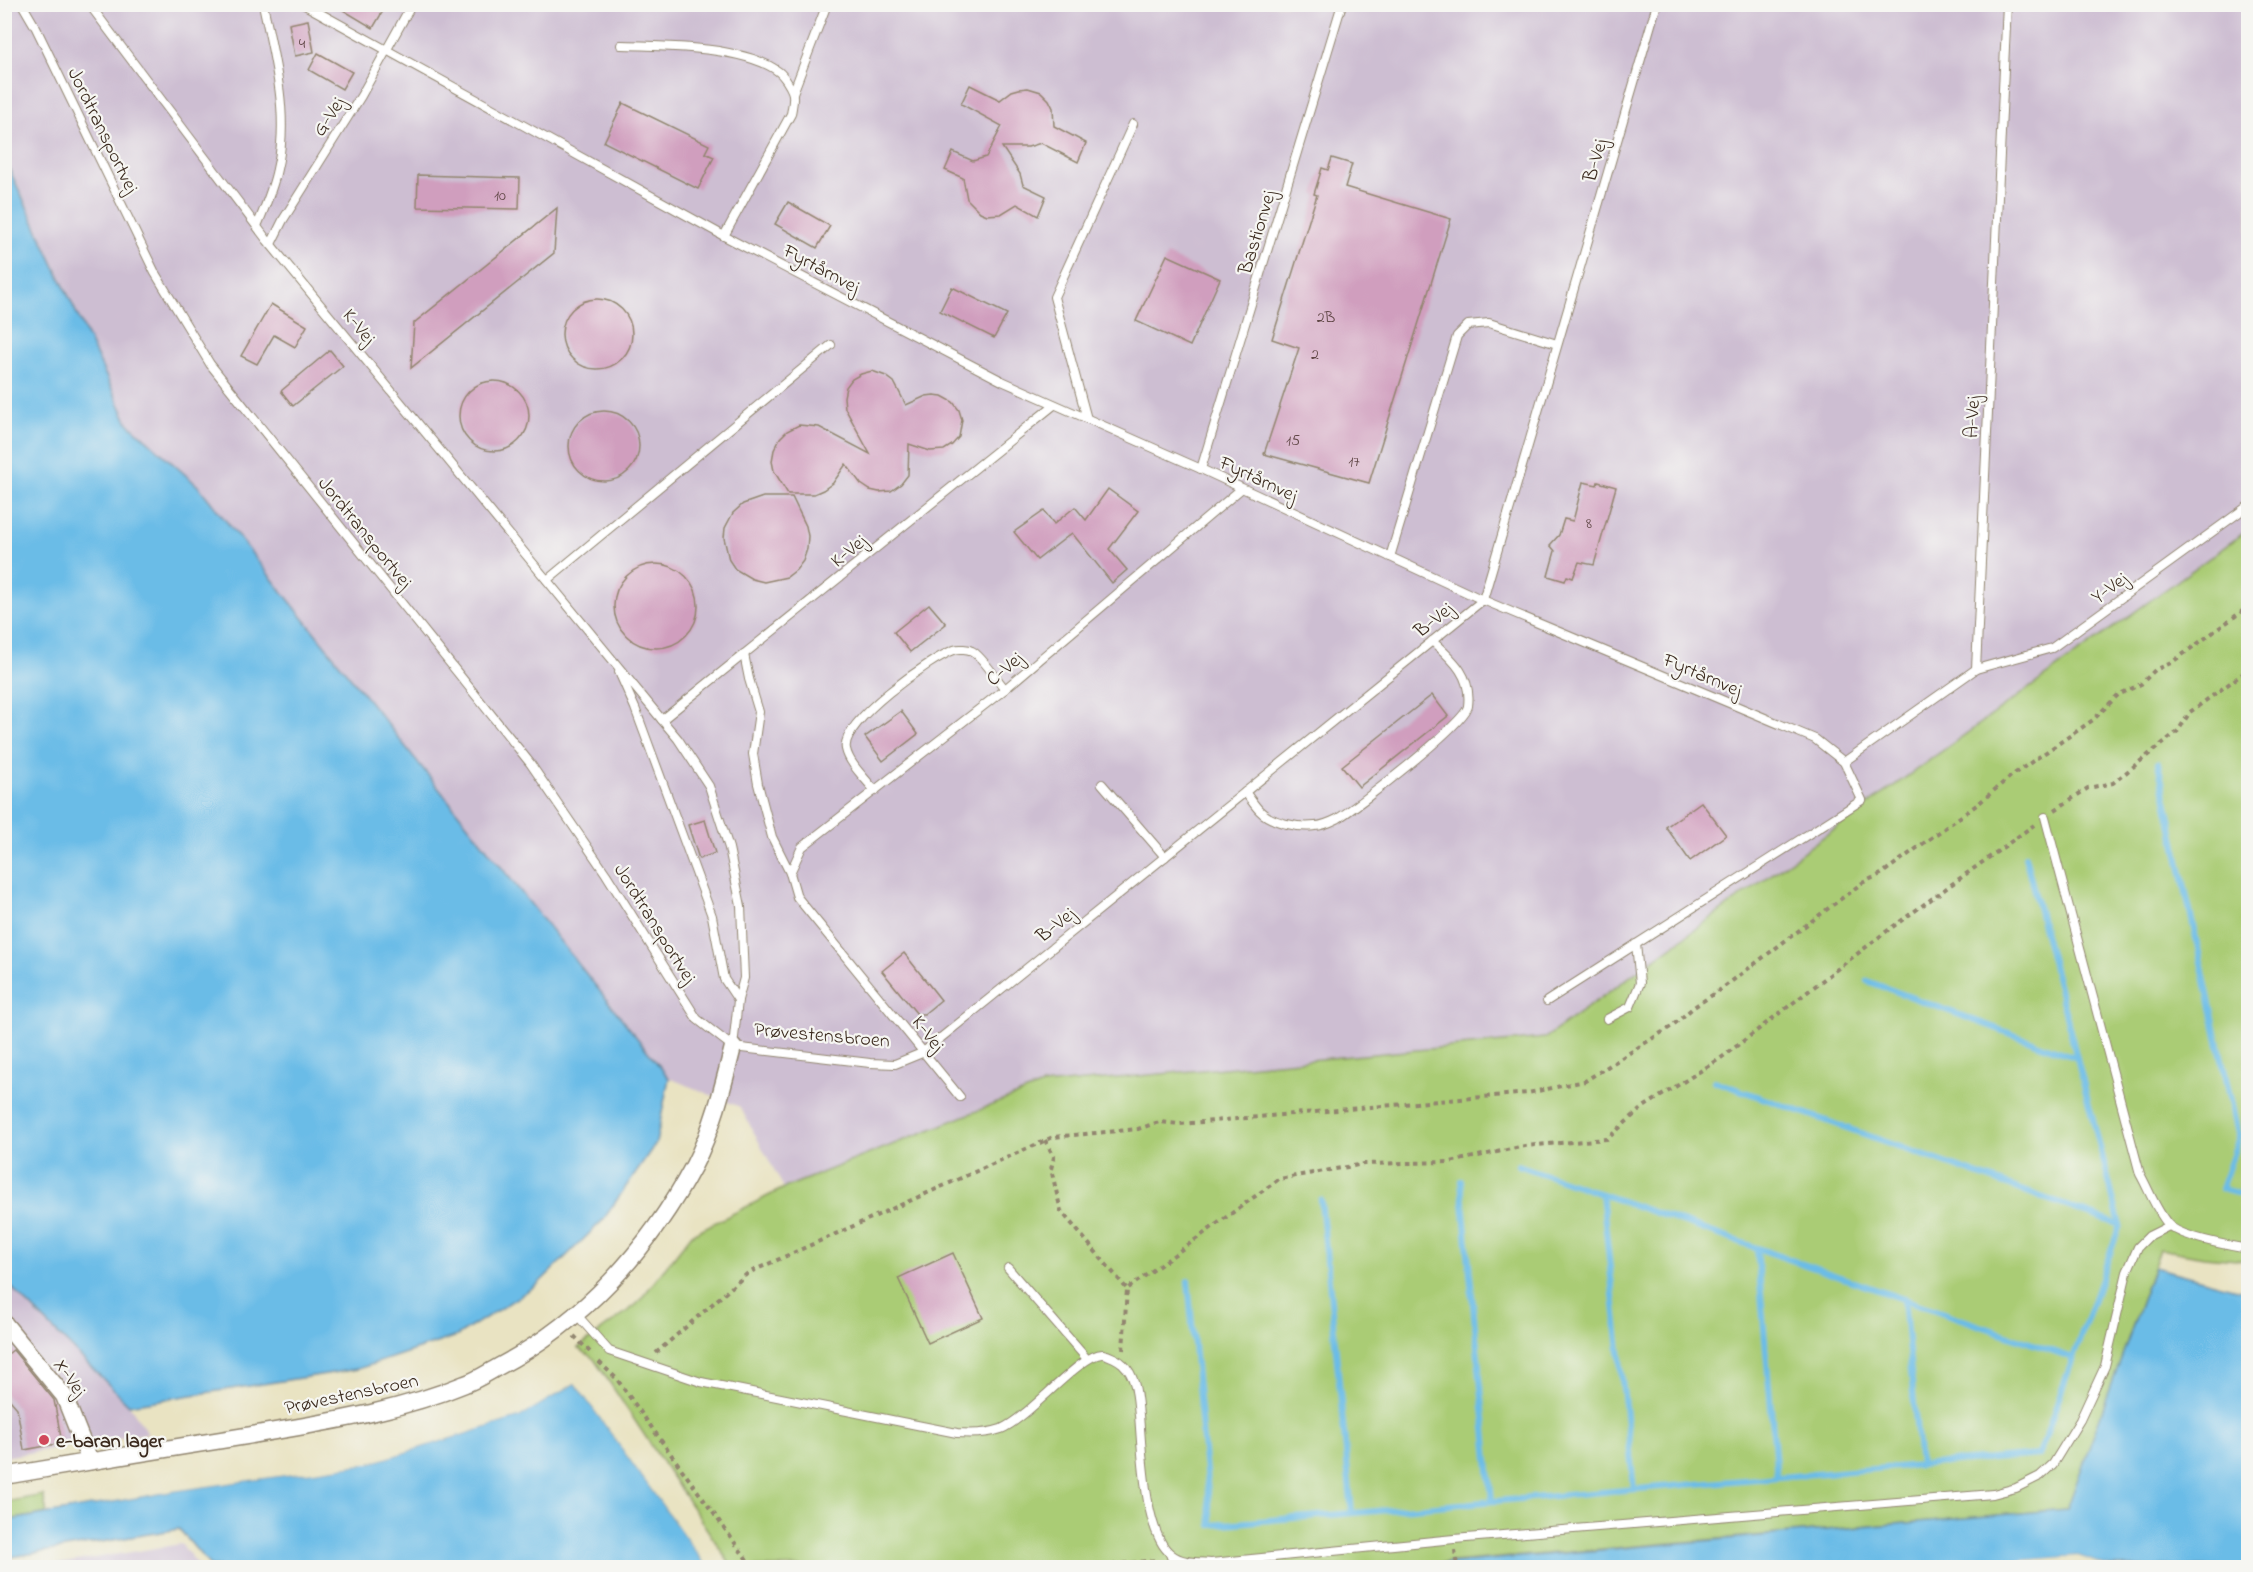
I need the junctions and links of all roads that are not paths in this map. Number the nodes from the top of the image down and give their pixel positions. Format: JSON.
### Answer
{"nodes":[{"id":1,"x":22,"y":4,"type":"edge"},
{"id":2,"x":89,"y":4,"type":"edge"},
{"id":3,"x":263,"y":4,"type":"edge"},
{"id":4,"x":303,"y":4,"type":"edge"},
{"id":5,"x":412,"y":4,"type":"edge"},
{"id":6,"x":827,"y":4,"type":"edge"},
{"id":7,"x":1342,"y":4,"type":"edge"},
{"id":8,"x":1657,"y":4,"type":"edge"},
{"id":9,"x":2007,"y":4,"type":"edge"},
{"id":10,"x":621,"y":45,"type":"dead end"},
{"id":11,"x":387,"y":49,"type":"junction"},
{"id":12,"x":793,"y":93,"type":"junction"},
{"id":13,"x":1133,"y":124,"type":"dead end"},
{"id":14,"x":257,"y":226,"type":"junction"},
{"id":15,"x":724,"y":236,"type":"junction"},
{"id":16,"x":271,"y":244,"type":"junction"},
{"id":17,"x":1557,"y":344,"type":"junction"},
{"id":18,"x":831,"y":345,"type":"dead end"},
{"id":19,"x":1054,"y":405,"type":"junction"},
{"id":20,"x":1087,"y":419,"type":"junction"},
{"id":21,"x":1201,"y":469,"type":"junction"},
{"id":22,"x":1241,"y":489,"type":"junction"},
{"id":23,"x":2248,"y":506,"type":"edge"},
{"id":24,"x":1390,"y":557,"type":"junction"},
{"id":25,"x":547,"y":580,"type":"junction"},
{"id":26,"x":1482,"y":600,"type":"junction"},
{"id":27,"x":1432,"y":641,"type":"junction"},
{"id":28,"x":744,"y":654,"type":"junction"},
{"id":29,"x":614,"y":662,"type":"junction"},
{"id":30,"x":1976,"y":669,"type":"junction"},
{"id":31,"x":1005,"y":689,"type":"junction"},
{"id":32,"x":662,"y":720,"type":"junction"},
{"id":33,"x":1844,"y":762,"type":"junction"},
{"id":34,"x":1102,"y":784,"type":"dead end"},
{"id":35,"x":875,"y":791,"type":"junction"},
{"id":36,"x":1245,"y":792,"type":"junction"},
{"id":37,"x":2045,"y":817,"type":"road end"},
{"id":38,"x":1165,"y":857,"type":"junction"},
{"id":39,"x":790,"y":873,"type":"junction"},
{"id":40,"x":1636,"y":944,"type":"junction"},
{"id":41,"x":738,"y":999,"type":"junction"},
{"id":42,"x":1547,"y":1001,"type":"dead end"},
{"id":43,"x":1607,"y":1019,"type":"dead end"},
{"id":44,"x":733,"y":1047,"type":"junction"},
{"id":45,"x":922,"y":1053,"type":"junction"},
{"id":46,"x":960,"y":1097,"type":"dead end"},
{"id":47,"x":2169,"y":1226,"type":"junction"},
{"id":48,"x":2248,"y":1249,"type":"edge"},
{"id":49,"x":1008,"y":1268,"type":"dead end"},
{"id":50,"x":570,"y":1320,"type":"junction"},
{"id":51,"x":4,"y":1323,"type":"edge"},
{"id":52,"x":1087,"y":1359,"type":"junction"},
{"id":53,"x":90,"y":1461,"type":"junction"},
{"id":54,"x":4,"y":1476,"type":"edge"},
{"id":55,"x":1170,"y":1554,"type":"junction"},
{"id":56,"x":1175,"y":1568,"type":"edge"}],
"edges":[{"from":1,"to":44,"type":"lane","name":"Jordtransportvej"},
{"from":2,"to":14,"type":"lane","name":"K-Vej"},
{"from":3,"to":14,"type":"lane"},
{"from":4,"to":11,"type":"lane","name":"Fyrtårnvej"},
{"from":5,"to":11,"type":"lane","name":"G-Vej"},
{"from":6,"to":12,"type":"lane"},
{"from":7,"to":21,"type":"lane","name":"Bastionvej"},
{"from":8,"to":17,"type":"lane","name":"B-Vej"},
{"from":9,"to":30,"type":"lane","name":"A-Vej"},
{"from":10,"to":12,"type":"lane"},
{"from":11,"to":15,"type":"lane","name":"Fyrtårnvej"},
{"from":11,"to":16,"type":"lane","name":"G-Vej"},
{"from":12,"to":15,"type":"lane"},
{"from":13,"to":20,"type":"lane"},
{"from":14,"to":16,"type":"lane","name":"K-Vej"},
{"from":15,"to":19,"type":"lane","name":"Fyrtårnvej"},
{"from":16,"to":25,"type":"lane","name":"K-Vej"},
{"from":17,"to":24,"type":"lane"},
{"from":17,"to":26,"type":"lane","name":"B-Vej"},
{"from":18,"to":25,"type":"lane"},
{"from":19,"to":20,"type":"lane","name":"Fyrtårnvej"},
{"from":19,"to":28,"type":"lane","name":"K-Vej"},
{"from":20,"to":21,"type":"lane","name":"Fyrtårnvej"},
{"from":21,"to":22,"type":"lane","name":"Fyrtårnvej"},
{"from":22,"to":24,"type":"lane","name":"Fyrtårnvej"},
{"from":22,"to":31,"type":"lane","name":"C-Vej"},
{"from":23,"to":30,"type":"lane","name":"Y-Vej"},
{"from":24,"to":26,"type":"lane","name":"Fyrtårnvej"},
{"from":25,"to":29,"type":"lane","name":"K-Vej"},
{"from":26,"to":27,"type":"lane","name":"B-Vej"},
{"from":26,"to":33,"type":"lane","name":"Fyrtårnvej"},
{"from":27,"to":36,"type":"lane","name":"B-Vej"},
{"from":27,"to":36,"type":"lane"},
{"from":28,"to":32,"type":"lane","name":"K-Vej"},
{"from":28,"to":39,"type":"lane","name":"K-Vej"},
{"from":29,"to":32,"type":"lane","name":"K-Vej"},
{"from":29,"to":41,"type":"lane","name":"K-Vej"},
{"from":30,"to":33,"type":"lane"},
{"from":31,"to":35,"type":"lane","name":"C-Vej"},
{"from":31,"to":35,"type":"lane"},
{"from":32,"to":41,"type":"lane","name":"K-Vej"},
{"from":33,"to":40,"type":"lane","name":"Fyrtårnvej"},
{"from":34,"to":38,"type":"lane"},
{"from":35,"to":39,"type":"lane","name":"C-Vej"},
{"from":36,"to":38,"type":"lane","name":"B-Vej"},
{"from":37,"to":47,"type":"lane"},
{"from":38,"to":45,"type":"lane","name":"B-Vej"},
{"from":39,"to":45,"type":"lane","name":"K-Vej"},
{"from":40,"to":42,"type":"lane","name":"Fyrtårnvej"},
{"from":40,"to":43,"type":"lane"},
{"from":41,"to":44,"type":"lane","name":"K-Vej"},
{"from":44,"to":45,"type":"lane","name":"Prøvestensbroen"},
{"from":44,"to":50,"type":"street","name":"Prøvestensbroen"},
{"from":45,"to":46,"type":"lane","name":"K-Vej"},
{"from":47,"to":48,"type":"lane"},
{"from":47,"to":55,"type":"lane"},
{"from":49,"to":52,"type":"lane"},
{"from":50,"to":52,"type":"lane"},
{"from":50,"to":53,"type":"street","name":"Prøvestensbroen"},
{"from":51,"to":53,"type":"street","name":"X-Vej"},
{"from":52,"to":55,"type":"lane"},
{"from":53,"to":54,"type":"street","name":"Prøvestensbroen"},
{"from":55,"to":56,"type":"lane"}]}
